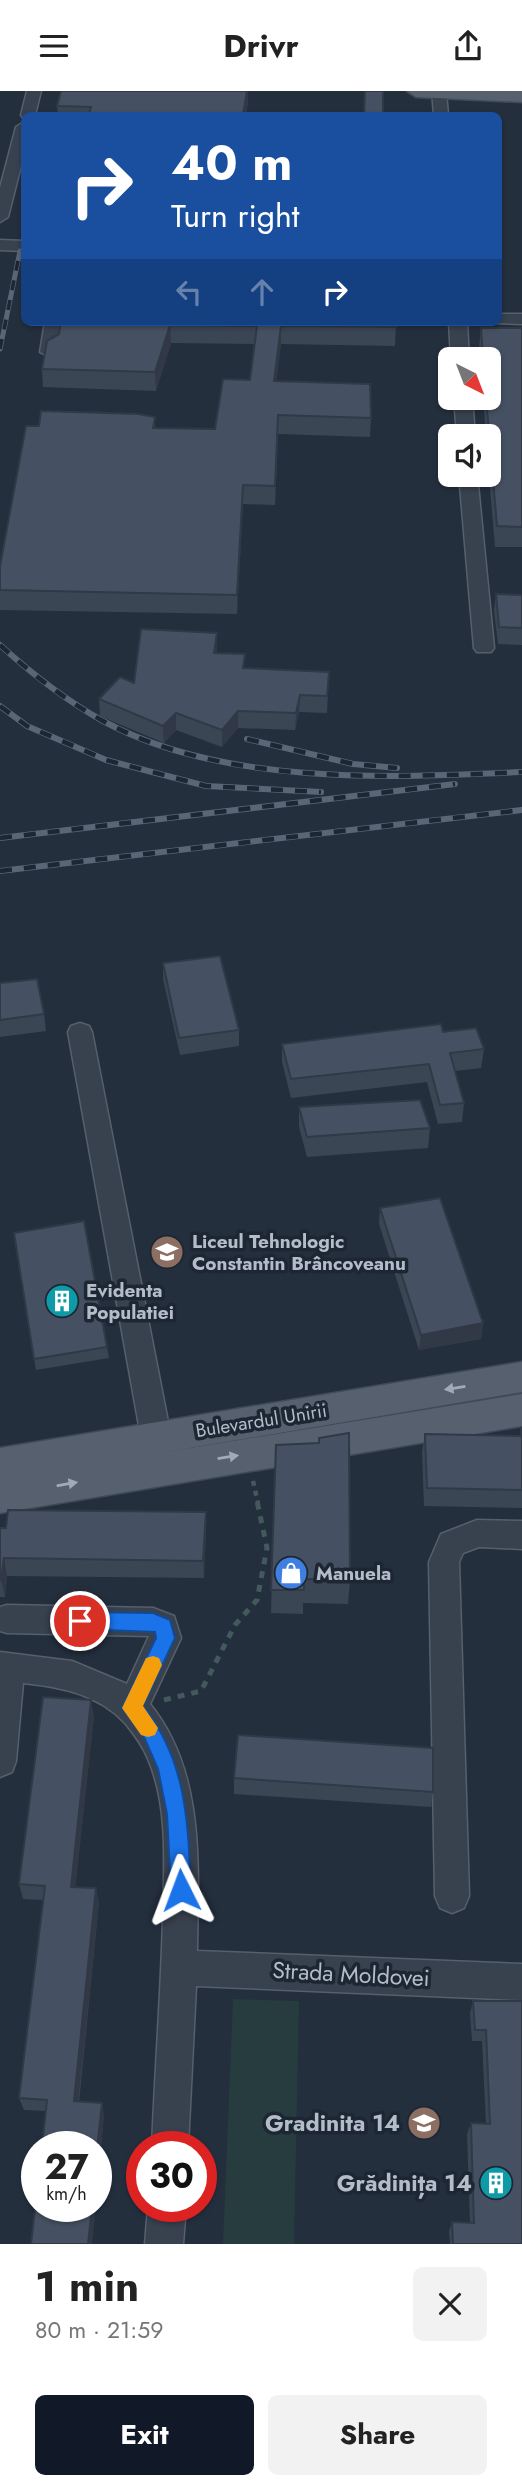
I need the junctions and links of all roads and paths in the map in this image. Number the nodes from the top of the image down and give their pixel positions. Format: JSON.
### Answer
{"nodes":[{"id":1,"x":34,"y":91,"type":"edge"},
{"id":2,"x":416,"y":91,"type":"edge"},
{"id":3,"x":439,"y":92,"type":"edge"},
{"id":4,"x":522,"y":96,"type":"edge"},
{"id":5,"x":29,"y":112,"type":"edge"},
{"id":6,"x":442,"y":112,"type":"edge"},
{"id":7,"x":21,"y":138,"type":"edge"},
{"id":8,"x":0,"y":217,"type":"edge"},
{"id":9,"x":0,"y":245,"type":"edge"},
{"id":10,"x":21,"y":246,"type":"edge"},
{"id":11,"x":502,"y":319,"type":"edge"},
{"id":12,"x":522,"y":319,"type":"edge"},
{"id":13,"x":53,"y":326,"type":"edge"},
{"id":14,"x":458,"y":326,"type":"edge"},
{"id":15,"x":459,"y":347,"type":"edge"},
{"id":16,"x":49,"y":352,"type":"edge"},
{"id":17,"x":469,"y":487,"type":"edge"},
{"id":18,"x":484,"y":648,"type":"dead end"},
{"id":19,"x":80,"y":1032,"type":"dead end"},
{"id":20,"x":522,"y":1377,"type":"edge"},
{"id":21,"x":522,"y":1410,"type":"edge"},
{"id":22,"x":156,"y":1437,"type":"junction"},
{"id":23,"x":0,"y":1464,"type":"edge"},
{"id":24,"x":249,"y":1468,"type":"dead end"},
{"id":25,"x":0,"y":1496,"type":"edge"},
{"id":26,"x":522,"y":1535,"type":"edge"},
{"id":27,"x":7,"y":1619,"type":"dead end"},
{"id":28,"x":5,"y":1667,"type":"edge"},
{"id":29,"x":132,"y":1708,"type":"junction"},
{"id":30,"x":0,"y":1761,"type":"edge"},
{"id":31,"x":452,"y":1896,"type":"dead end"},
{"id":32,"x":180,"y":1968,"type":"junction"},
{"id":33,"x":522,"y":1982,"type":"edge"},
{"id":34,"x":171,"y":2131,"type":"edge"},
{"id":35,"x":166,"y":2222,"type":"edge"},
{"id":36,"x":164,"y":2244,"type":"edge"}],
"edges":[{"from":1,"to":5,"type":"street"},
{"from":2,"to":3,"type":"main road"},
{"from":3,"to":4,"type":"main road"},
{"from":3,"to":6,"type":"street"},
{"from":7,"to":8,"type":"street"},
{"from":9,"to":10,"type":"street"},
{"from":11,"to":12,"type":"street"},
{"from":13,"to":16,"type":"street"},
{"from":14,"to":15,"type":"street"},
{"from":17,"to":18,"type":"street"},
{"from":19,"to":22,"type":"street"},
{"from":20,"to":22,"type":"main road","name":"Bulevardul Unirii","one_way":true},
{"from":25,"to":21,"type":"main road","name":"Bulevardul Unirii","one_way":true},
{"from":22,"to":23,"type":"main road","name":"Bulevardul Unirii"},
{"from":24,"to":29,"type":"path"},
{"from":26,"to":31,"type":"street"},
{"from":27,"to":29,"type":"street"},
{"from":28,"to":29,"type":"street"},
{"from":28,"to":30,"type":"street"},
{"from":29,"to":32,"type":"street"},
{"from":32,"to":33,"type":"street","name":"Strada Moldovei"},
{"from":32,"to":34,"type":"street"},
{"from":35,"to":36,"type":"street"}]}
